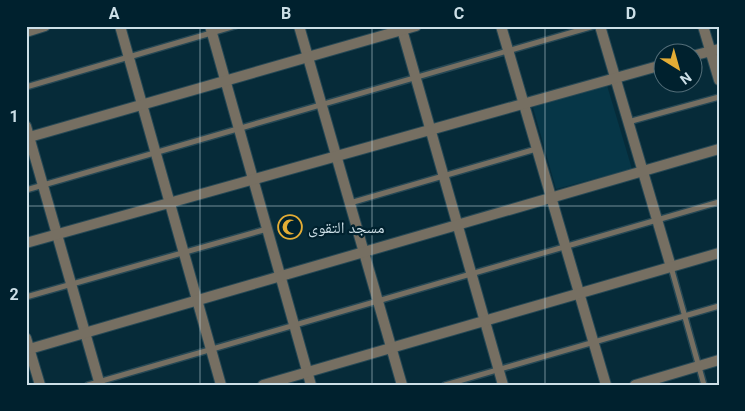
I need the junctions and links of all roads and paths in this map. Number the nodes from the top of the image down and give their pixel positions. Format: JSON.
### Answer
{"nodes":[{"id":1,"x":45,"y":26,"type":"edge"},
{"id":2,"x":120,"y":26,"type":"edge"},
{"id":3,"x":235,"y":26,"type":"edge"},
{"id":4,"x":299,"y":26,"type":"edge"},
{"id":5,"x":416,"y":26,"type":"edge"},
{"id":6,"x":501,"y":26,"type":"edge"},
{"id":7,"x":594,"y":26,"type":"edge"},
{"id":8,"x":600,"y":26,"type":"edge"},
{"id":9,"x":702,"y":26,"type":"edge"},
{"id":10,"x":401,"y":28,"type":"edge"},
{"id":11,"x":211,"y":30,"type":"edge"},
{"id":12,"x":26,"y":32,"type":"edge"},
{"id":13,"x":714,"y":50,"type":"edge"},
{"id":14,"x":508,"y":51,"type":"junction"},
{"id":15,"x":128,"y":57,"type":"junction"},
{"id":16,"x":308,"y":57,"type":"junction"},
{"id":17,"x":652,"y":68,"type":"edge"},
{"id":18,"x":415,"y":78,"type":"junction"},
{"id":19,"x":615,"y":78,"type":"junction"},
{"id":20,"x":719,"y":80,"type":"edge"},
{"id":21,"x":226,"y":81,"type":"junction"},
{"id":22,"x":26,"y":87,"type":"edge"},
{"id":23,"x":719,"y":97,"type":"edge"},
{"id":24,"x":524,"y":104,"type":"junction"},
{"id":25,"x":142,"y":105,"type":"junction"},
{"id":26,"x":321,"y":105,"type":"junction"},
{"id":27,"x":628,"y":122,"type":"junction"},
{"id":28,"x":26,"y":126,"type":"edge"},
{"id":29,"x":239,"y":128,"type":"junction"},
{"id":30,"x":430,"y":130,"type":"junction"},
{"id":31,"x":28,"y":138,"type":"edge"},
{"id":32,"x":536,"y":149,"type":"junction"},
{"id":33,"x":719,"y":149,"type":"edge"},
{"id":34,"x":155,"y":152,"type":"junction"},
{"id":35,"x":336,"y":156,"type":"junction"},
{"id":36,"x":642,"y":171,"type":"junction"},
{"id":37,"x":443,"y":176,"type":"junction"},
{"id":38,"x":253,"y":180,"type":"junction"},
{"id":39,"x":43,"y":185,"type":"junction"},
{"id":40,"x":26,"y":190,"type":"edge"},
{"id":41,"x":551,"y":197,"type":"junction"},
{"id":42,"x":719,"y":202,"type":"edge"},
{"id":43,"x":170,"y":203,"type":"junction"},
{"id":44,"x":349,"y":203,"type":"junction"},
{"id":45,"x":657,"y":220,"type":"junction"},
{"id":46,"x":457,"y":225,"type":"junction"},
{"id":47,"x":267,"y":229,"type":"junction"},
{"id":48,"x":57,"y":235,"type":"junction"},
{"id":49,"x":26,"y":243,"type":"edge"},
{"id":50,"x":565,"y":246,"type":"junction"},
{"id":51,"x":363,"y":252,"type":"junction"},
{"id":52,"x":184,"y":253,"type":"junction"},
{"id":53,"x":719,"y":253,"type":"edge"},
{"id":54,"x":671,"y":267,"type":"junction"},
{"id":55,"x":471,"y":274,"type":"junction"},
{"id":56,"x":281,"y":276,"type":"junction"},
{"id":57,"x":71,"y":284,"type":"junction"},
{"id":58,"x":579,"y":293,"type":"junction"},
{"id":59,"x":26,"y":297,"type":"edge"},
{"id":60,"x":198,"y":300,"type":"junction"},
{"id":61,"x":377,"y":301,"type":"junction"},
{"id":62,"x":719,"y":306,"type":"edge"},
{"id":63,"x":685,"y":316,"type":"junction"},
{"id":64,"x":485,"y":321,"type":"junction"},
{"id":65,"x":294,"y":325,"type":"junction"},
{"id":66,"x":85,"y":333,"type":"junction"},
{"id":67,"x":593,"y":342,"type":"junction"},
{"id":68,"x":27,"y":346,"type":"edge"},
{"id":69,"x":391,"y":348,"type":"junction"},
{"id":70,"x":211,"y":349,"type":"junction"},
{"id":71,"x":719,"y":360,"type":"edge"},
{"id":72,"x":699,"y":366,"type":"junction"},
{"id":73,"x":499,"y":369,"type":"junction"},
{"id":74,"x":308,"y":372,"type":"junction"},
{"id":75,"x":99,"y":383,"type":"edge"},
{"id":76,"x":40,"y":385,"type":"edge"},
{"id":77,"x":88,"y":385,"type":"edge"},
{"id":78,"x":221,"y":385,"type":"edge"},
{"id":79,"x":263,"y":385,"type":"edge"},
{"id":80,"x":311,"y":385,"type":"edge"},
{"id":81,"x":402,"y":385,"type":"edge"},
{"id":82,"x":445,"y":385,"type":"edge"},
{"id":83,"x":503,"y":385,"type":"edge"},
{"id":84,"x":606,"y":385,"type":"edge"},
{"id":85,"x":635,"y":385,"type":"edge"},
{"id":86,"x":704,"y":385,"type":"edge"}],
"edges":[{"from":1,"to":12,"type":"street"},
{"from":2,"to":15,"type":"street"},
{"from":3,"to":11,"type":"lane"},
{"from":4,"to":16,"type":"street"},
{"from":5,"to":10,"type":"street"},
{"from":6,"to":14,"type":"street"},
{"from":7,"to":14,"type":"lane"},
{"from":8,"to":19,"type":"street"},
{"from":9,"to":13,"type":"street"},
{"from":10,"to":16,"type":"street"},
{"from":10,"to":18,"type":"street"},
{"from":11,"to":15,"type":"lane"},
{"from":11,"to":21,"type":"street"},
{"from":13,"to":20,"type":"street"},
{"from":14,"to":18,"type":"lane"},
{"from":14,"to":24,"type":"street"},
{"from":15,"to":22,"type":"lane"},
{"from":15,"to":25,"type":"street"},
{"from":16,"to":21,"type":"street"},
{"from":16,"to":26,"type":"street"},
{"from":17,"to":19,"type":"street"},
{"from":18,"to":26,"type":"lane"},
{"from":18,"to":30,"type":"street"},
{"from":19,"to":24,"type":"street"},
{"from":19,"to":27,"type":"street"},
{"from":21,"to":25,"type":"street"},
{"from":21,"to":29,"type":"street"},
{"from":23,"to":27,"type":"lane"},
{"from":24,"to":30,"type":"street"},
{"from":24,"to":32,"type":"street"},
{"from":25,"to":31,"type":"street"},
{"from":25,"to":34,"type":"street"},
{"from":26,"to":29,"type":"lane"},
{"from":26,"to":35,"type":"street"},
{"from":27,"to":36,"type":"street"},
{"from":28,"to":31,"type":"street"},
{"from":29,"to":34,"type":"lane"},
{"from":29,"to":38,"type":"street"},
{"from":30,"to":35,"type":"street"},
{"from":30,"to":37,"type":"street"},
{"from":31,"to":39,"type":"street"},
{"from":32,"to":37,"type":"lane"},
{"from":32,"to":41,"type":"street"},
{"from":33,"to":36,"type":"street"},
{"from":34,"to":39,"type":"lane"},
{"from":34,"to":43,"type":"street"},
{"from":35,"to":38,"type":"street"},
{"from":35,"to":44,"type":"street"},
{"from":36,"to":41,"type":"street"},
{"from":36,"to":45,"type":"street"},
{"from":37,"to":44,"type":"lane"},
{"from":37,"to":46,"type":"street"},
{"from":38,"to":43,"type":"street"},
{"from":38,"to":47,"type":"street"},
{"from":39,"to":40,"type":"lane"},
{"from":39,"to":48,"type":"street"},
{"from":41,"to":46,"type":"street"},
{"from":41,"to":50,"type":"street"},
{"from":42,"to":45,"type":"lane"},
{"from":43,"to":48,"type":"street"},
{"from":43,"to":52,"type":"street"},
{"from":44,"to":51,"type":"street"},
{"from":45,"to":50,"type":"lane"},
{"from":45,"to":54,"type":"street"},
{"from":46,"to":51,"type":"street"},
{"from":46,"to":55,"type":"street"},
{"from":47,"to":52,"type":"lane"},
{"from":47,"to":56,"type":"street"},
{"from":48,"to":49,"type":"street"},
{"from":48,"to":57,"type":"street"},
{"from":50,"to":55,"type":"lane"},
{"from":50,"to":58,"type":"street"},
{"from":51,"to":56,"type":"street"},
{"from":51,"to":61,"type":"street"},
{"from":52,"to":57,"type":"lane"},
{"from":52,"to":60,"type":"street"},
{"from":53,"to":54,"type":"street"},
{"from":54,"to":58,"type":"street"},
{"from":54,"to":63,"type":"lane"},
{"from":55,"to":61,"type":"lane"},
{"from":55,"to":64,"type":"street"},
{"from":56,"to":60,"type":"street"},
{"from":56,"to":65,"type":"street"},
{"from":57,"to":59,"type":"lane"},
{"from":57,"to":66,"type":"street"},
{"from":58,"to":64,"type":"street"},
{"from":58,"to":67,"type":"street"},
{"from":60,"to":66,"type":"street"},
{"from":60,"to":70,"type":"street"},
{"from":61,"to":65,"type":"lane"},
{"from":61,"to":69,"type":"street"},
{"from":62,"to":63,"type":"lane"},
{"from":63,"to":67,"type":"lane"},
{"from":63,"to":72,"type":"lane"},
{"from":64,"to":69,"type":"street"},
{"from":64,"to":73,"type":"street"},
{"from":65,"to":70,"type":"lane"},
{"from":65,"to":74,"type":"street"},
{"from":66,"to":68,"type":"street"},
{"from":66,"to":75,"type":"street"},
{"from":67,"to":73,"type":"lane"},
{"from":67,"to":84,"type":"street"},
{"from":68,"to":76,"type":"street"},
{"from":69,"to":74,"type":"street"},
{"from":69,"to":81,"type":"street"},
{"from":70,"to":75,"type":"lane"},
{"from":70,"to":78,"type":"street"},
{"from":71,"to":72,"type":"street"},
{"from":72,"to":85,"type":"street"},
{"from":72,"to":86,"type":"lane"},
{"from":73,"to":82,"type":"lane"},
{"from":73,"to":83,"type":"street"},
{"from":74,"to":79,"type":"street"},
{"from":74,"to":80,"type":"street"},
{"from":75,"to":77,"type":"lane"}]}
